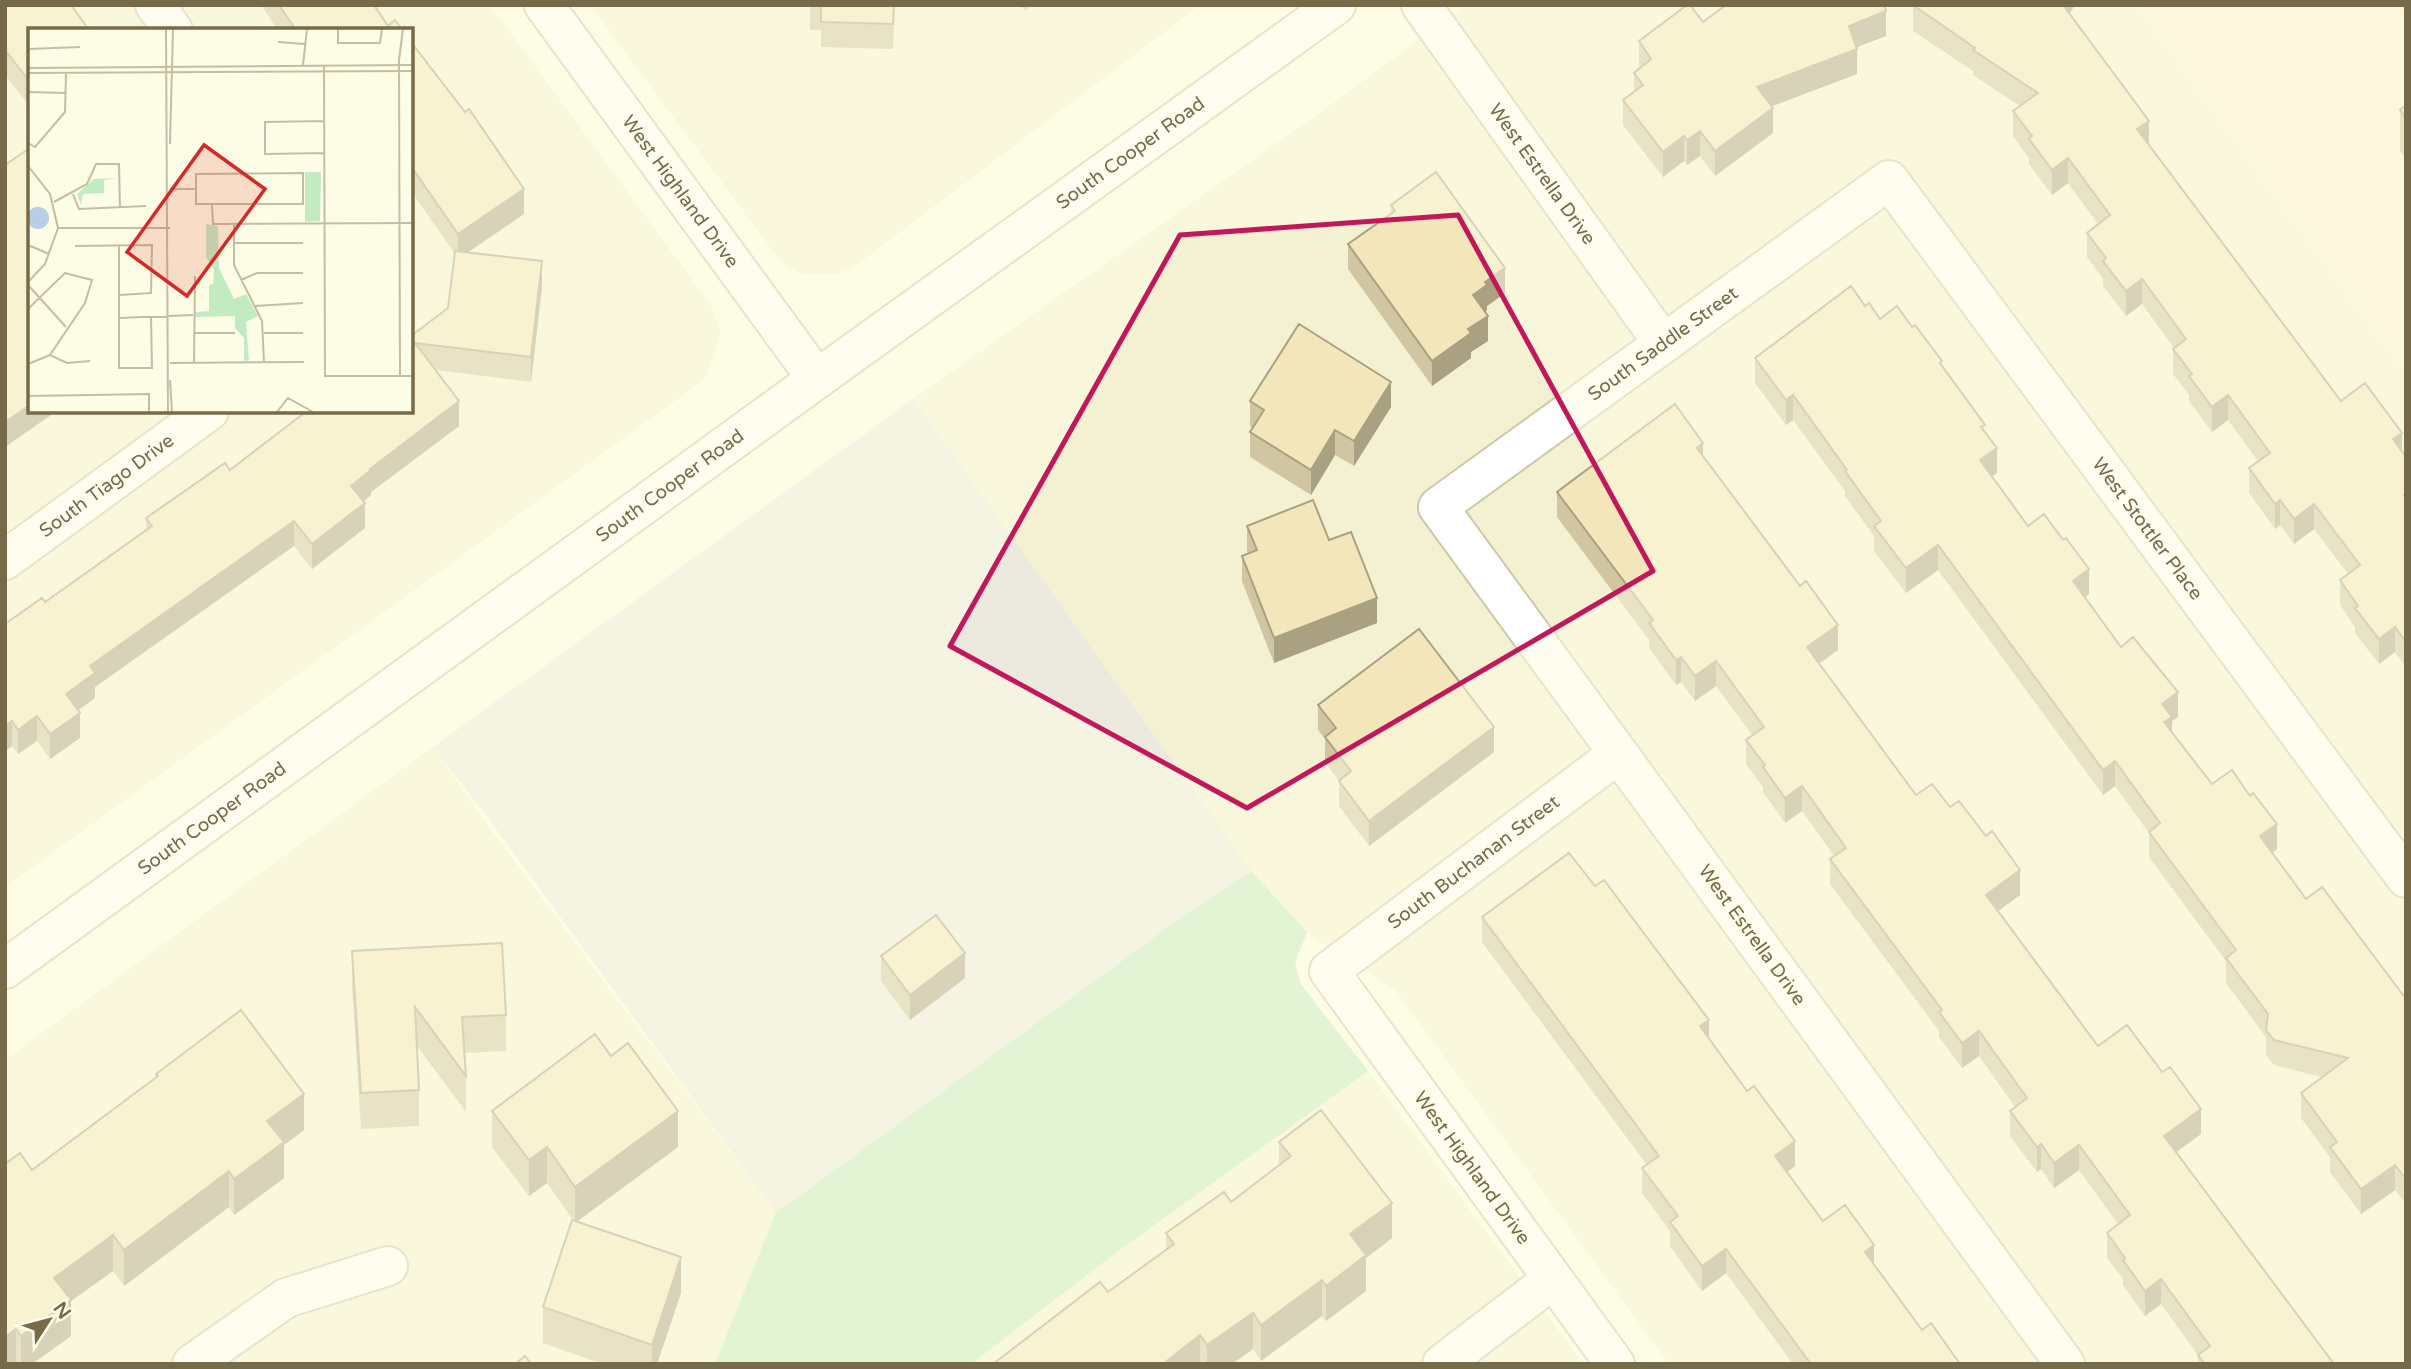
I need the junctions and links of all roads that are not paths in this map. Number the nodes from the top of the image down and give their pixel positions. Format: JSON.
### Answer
{"nodes":[{"id":1,"x":155,"y":5,"type":"edge"},
{"id":2,"x":544,"y":5,"type":"edge"},
{"id":3,"x":1336,"y":5,"type":"edge"},
{"id":4,"x":1421,"y":5,"type":"edge"},
{"id":5,"x":172,"y":28,"type":"edge"},
{"id":6,"x":1888,"y":180,"type":"joint"},
{"id":7,"x":1663,"y":344,"type":"junction"},
{"id":8,"x":817,"y":379,"type":"junction"},
{"id":9,"x":206,"y":413,"type":"edge"},
{"id":10,"x":1438,"y":508,"type":"joint"},
{"id":11,"x":5,"y":560,"type":"edge"},
{"id":12,"x":1618,"y":754,"type":"junction"},
{"id":13,"x":2406,"y":878,"type":"edge"},
{"id":14,"x":5,"y":969,"type":"edge"},
{"id":15,"x":1329,"y":971,"type":"joint"},
{"id":16,"x":388,"y":1266,"type":"dead end"},
{"id":17,"x":1553,"y":1279,"type":"junction"},
{"id":18,"x":192,"y":1364,"type":"edge"},
{"id":19,"x":1442,"y":1364,"type":"edge"},
{"id":20,"x":1615,"y":1364,"type":"edge"},
{"id":21,"x":2065,"y":1364,"type":"edge"}],
"edges":[{"from":1,"to":5,"type":"street"},
{"from":2,"to":8,"type":"street","name":"West Highland Drive"},
{"from":3,"to":8,"type":"street","name":"South Cooper Road"},
{"from":4,"to":7,"type":"street","name":"West Estrella Drive"},
{"from":6,"to":7,"type":"street","name":"South Saddle Street"},
{"from":6,"to":13,"type":"street","name":"West Stottler Place"},
{"from":7,"to":10,"type":"street","name":"South Saddle Street"},
{"from":8,"to":14,"type":"street","name":"South Cooper Road"},
{"from":9,"to":11,"type":"street","name":"South Tiago Drive"},
{"from":10,"to":12,"type":"street","name":"West Estrella Drive"},
{"from":12,"to":15,"type":"street","name":"South Buchanan Street"},
{"from":12,"to":21,"type":"street","name":"West Estrella Drive"},
{"from":15,"to":17,"type":"street","name":"West Highland Drive"},
{"from":16,"to":18,"type":"street"},
{"from":17,"to":19,"type":"street"},
{"from":17,"to":20,"type":"street","name":"West Highland Drive"}]}
